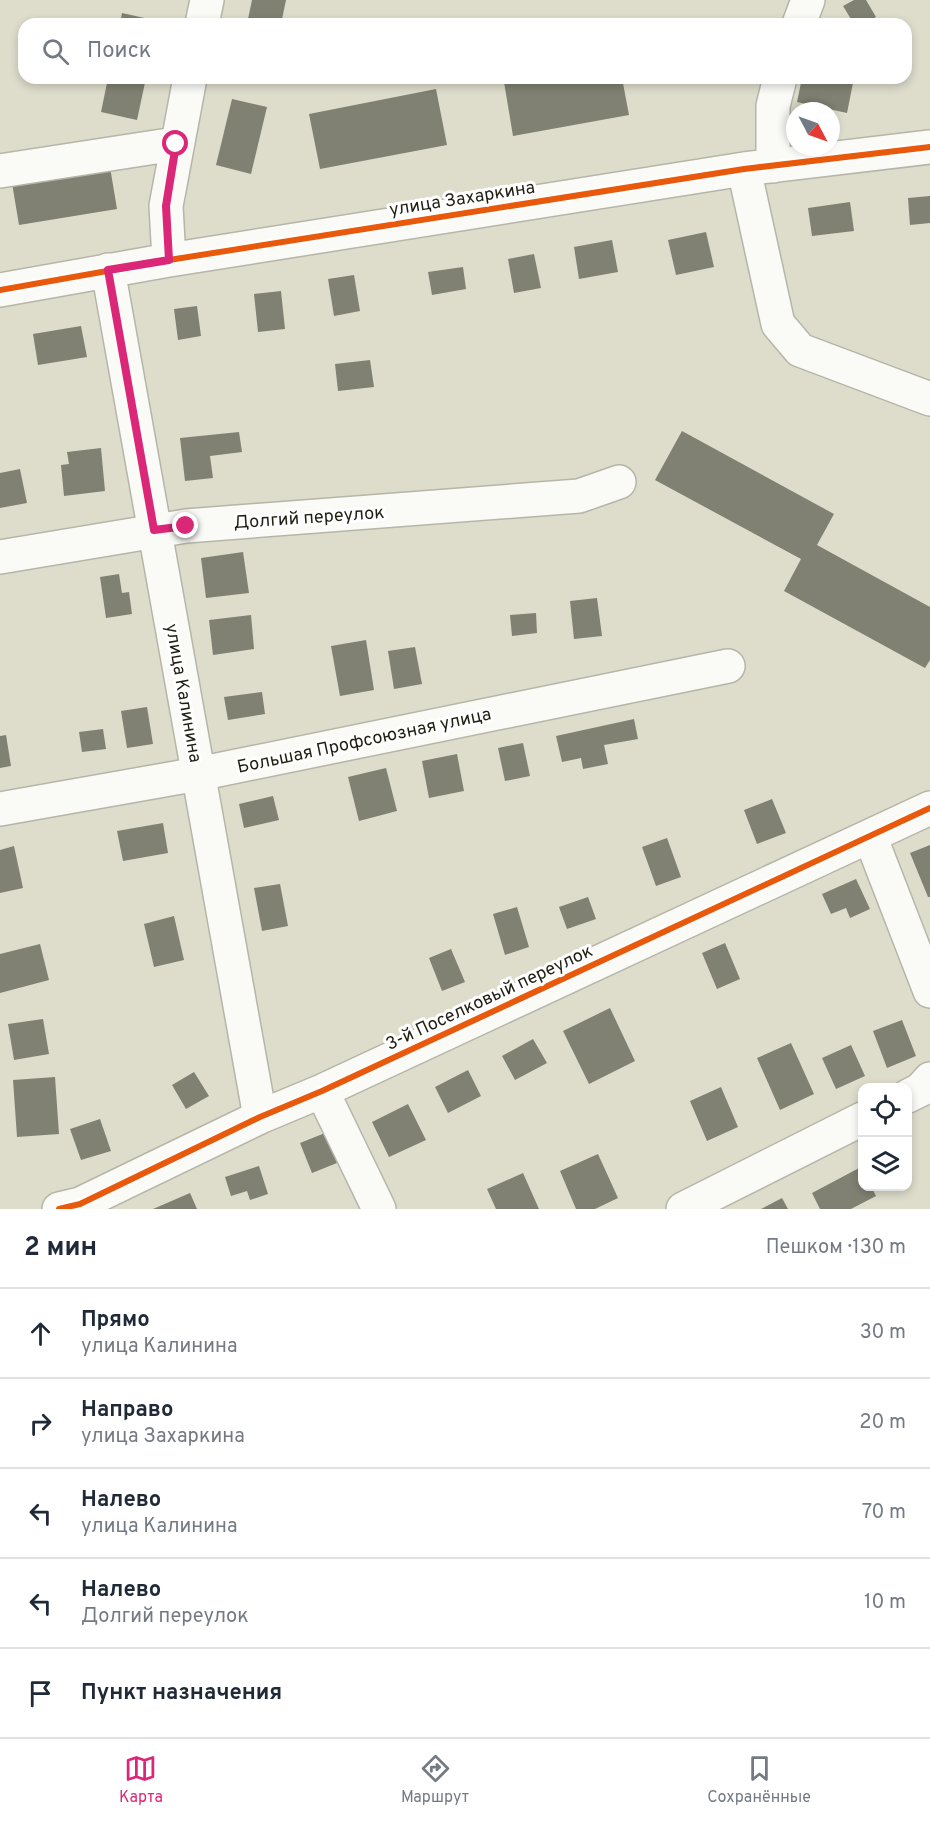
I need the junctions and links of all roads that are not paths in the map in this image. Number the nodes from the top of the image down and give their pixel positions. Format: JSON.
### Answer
{"nodes":[{"id":1,"x":207,"y":0,"type":"edge"},
{"id":2,"x":808,"y":0,"type":"edge"},
{"id":3,"x":203,"y":18,"type":"edge"},
{"id":4,"x":801,"y":18,"type":"edge"},
{"id":5,"x":189,"y":84,"type":"edge"},
{"id":6,"x":778,"y":84,"type":"edge"},
{"id":7,"x":176,"y":144,"type":"junction"},
{"id":8,"x":930,"y":147,"type":"edge"},
{"id":9,"x":759,"y":167,"type":"junction"},
{"id":10,"x":0,"y":171,"type":"edge"},
{"id":11,"x":169,"y":260,"type":"junction"},
{"id":12,"x":108,"y":270,"type":"junction"},
{"id":13,"x":0,"y":290,"type":"edge"},
{"id":14,"x":930,"y":399,"type":"edge"},
{"id":15,"x":619,"y":482,"type":"dead end"},
{"id":16,"x":154,"y":530,"type":"junction"},
{"id":17,"x":0,"y":558,"type":"edge"},
{"id":18,"x":728,"y":666,"type":"dead end"},
{"id":19,"x":198,"y":774,"type":"junction"},
{"id":20,"x":930,"y":808,"type":"edge"},
{"id":21,"x":0,"y":809,"type":"edge"},
{"id":22,"x":870,"y":836,"type":"junction"},
{"id":23,"x":930,"y":991,"type":"edge"},
{"id":24,"x":930,"y":1079,"type":"edge"},
{"id":25,"x":322,"y":1091,"type":"junction"},
{"id":26,"x":912,"y":1094,"type":"edge"},
{"id":27,"x":260,"y":1117,"type":"junction"},
{"id":28,"x":858,"y":1121,"type":"edge"},
{"id":29,"x":59,"y":1209,"type":"edge"},
{"id":30,"x":379,"y":1209,"type":"edge"},
{"id":31,"x":683,"y":1209,"type":"edge"}],
"edges":[{"from":1,"to":3,"type":"street"},
{"from":2,"to":4,"type":"street"},
{"from":5,"to":7,"type":"street"},
{"from":6,"to":9,"type":"street"},
{"from":7,"to":10,"type":"street"},
{"from":7,"to":11,"type":"street"},
{"from":8,"to":9,"type":"street","name":"улица Захаркина"},
{"from":9,"to":11,"type":"street","name":"улица Захаркина"},
{"from":9,"to":14,"type":"street"},
{"from":11,"to":12,"type":"street","name":"улица Захаркина"},
{"from":12,"to":13,"type":"street","name":"улица Захаркина"},
{"from":12,"to":16,"type":"street","name":"улица Калинина"},
{"from":15,"to":16,"type":"street","name":"Долгий переулок"},
{"from":16,"to":17,"type":"street","name":"Долгий переулок"},
{"from":16,"to":19,"type":"street","name":"улица Калинина"},
{"from":18,"to":19,"type":"street","name":"Большая Профсоюзная улица"},
{"from":19,"to":21,"type":"street","name":"Большая Профсоюзная улица"},
{"from":19,"to":27,"type":"street","name":"улица Калинина"},
{"from":20,"to":22,"type":"street","name":"3-й Поселковый переулок"},
{"from":22,"to":23,"type":"street"},
{"from":22,"to":25,"type":"street","name":"3-й Поселковый переулок"},
{"from":24,"to":26,"type":"street"},
{"from":25,"to":27,"type":"street","name":"3-й Поселковый переулок"},
{"from":25,"to":30,"type":"street"},
{"from":27,"to":29,"type":"street","name":"3-й Поселковый переулок"},
{"from":28,"to":31,"type":"street"}]}
